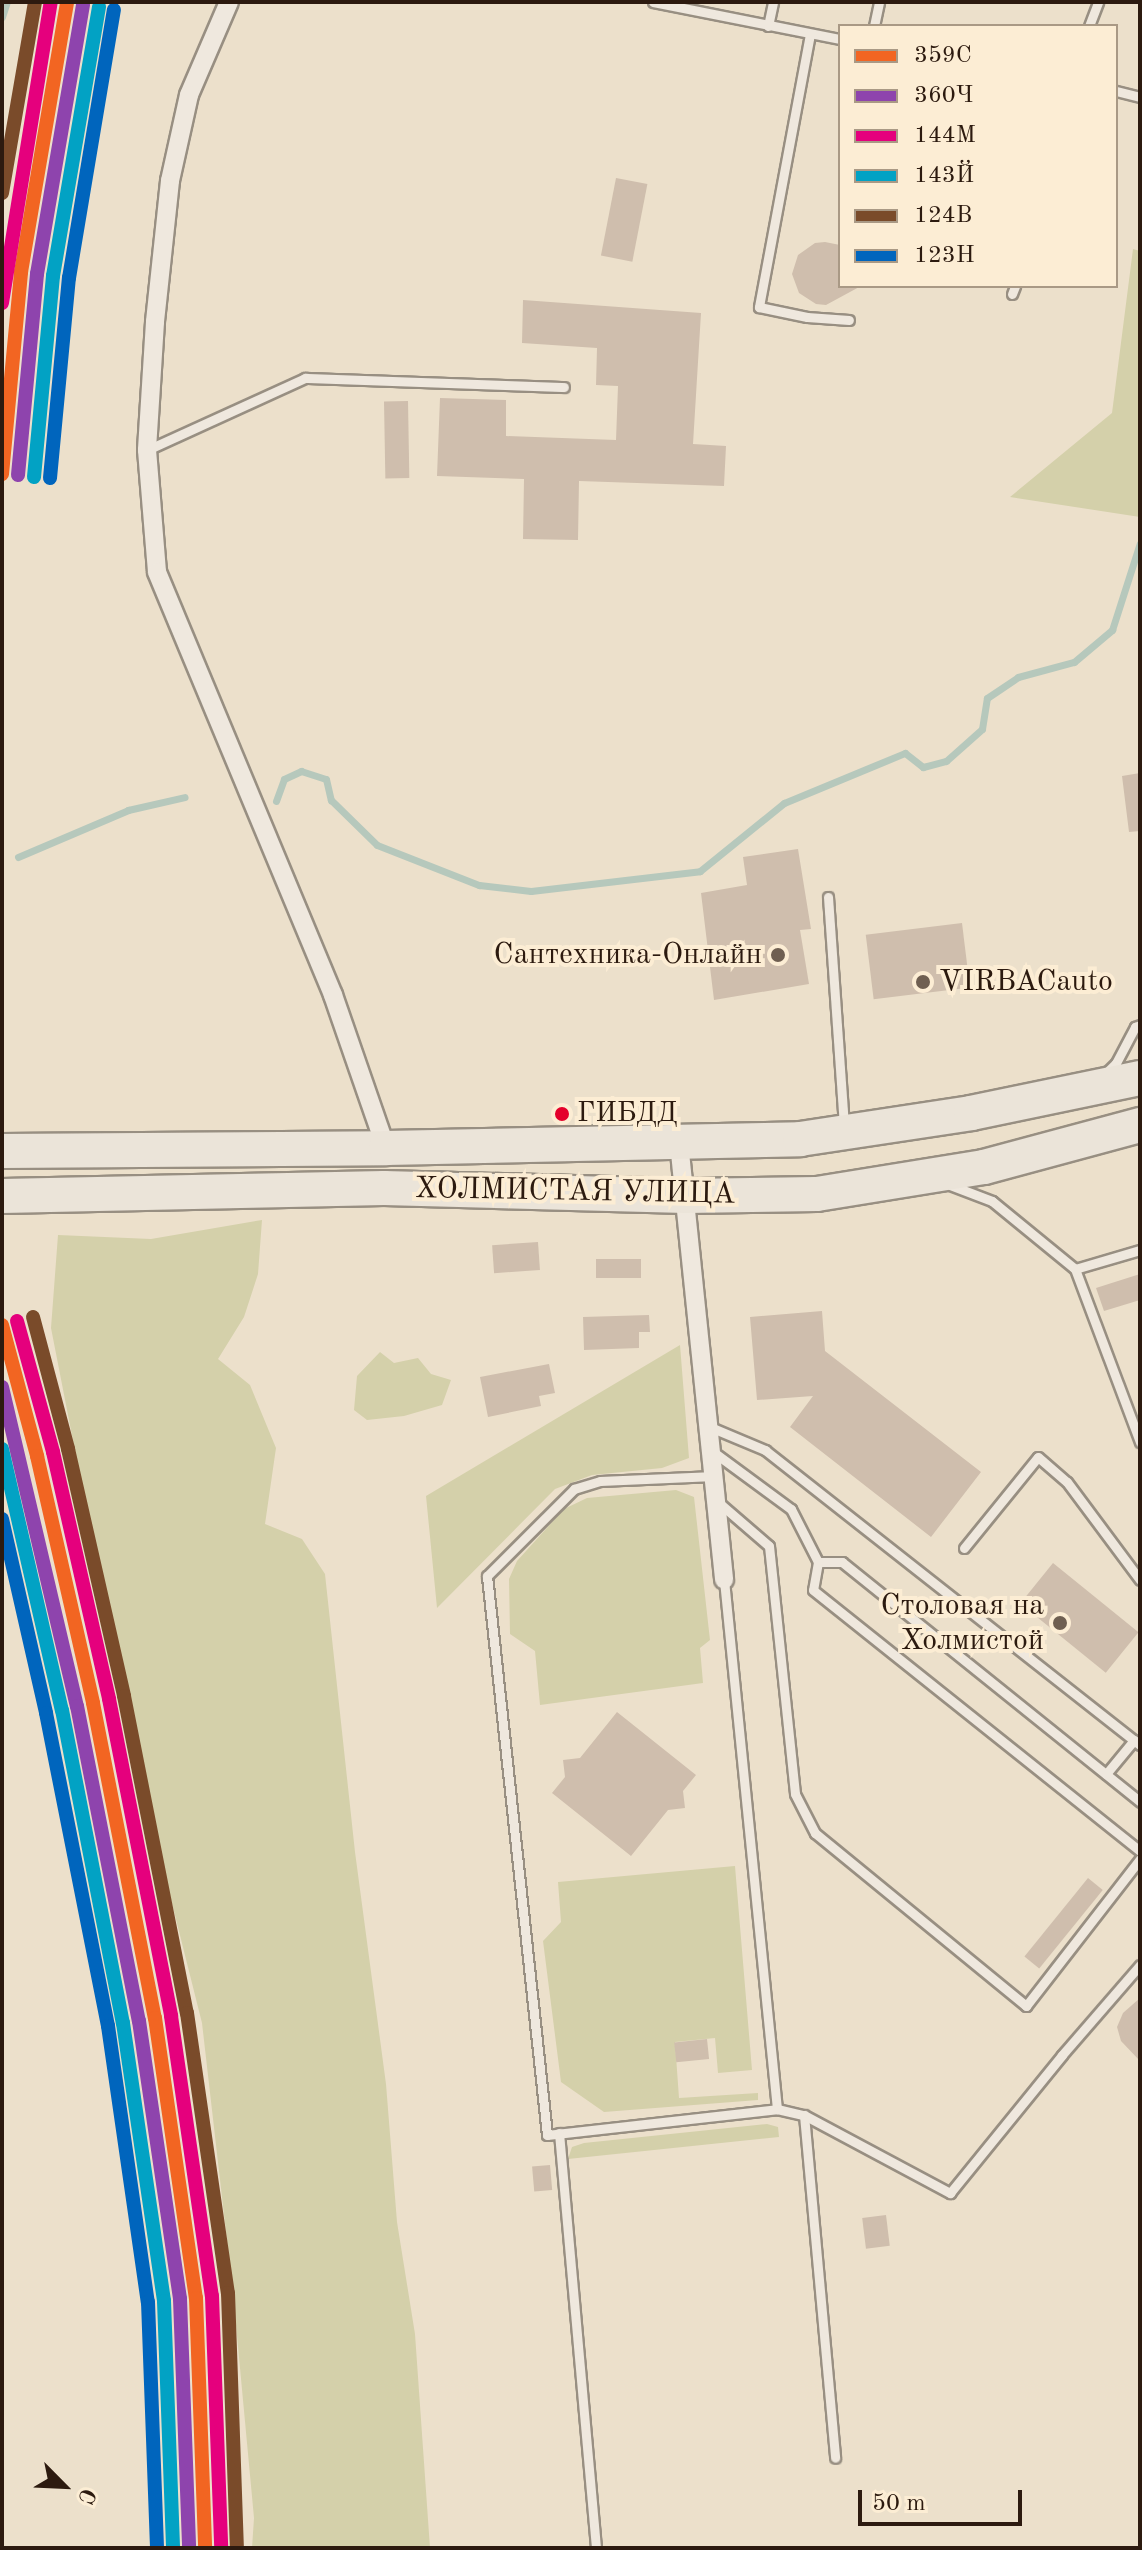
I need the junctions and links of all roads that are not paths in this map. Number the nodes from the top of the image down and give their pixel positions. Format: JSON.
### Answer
{"nodes":[{"id":1,"x":229,"y":2,"type":"edge"},
{"id":2,"x":653,"y":2,"type":"edge"},
{"id":3,"x":773,"y":2,"type":"edge"},
{"id":4,"x":879,"y":2,"type":"edge"},
{"id":5,"x":1098,"y":2,"type":"edge"},
{"id":6,"x":874,"y":24,"type":"edge"},
{"id":7,"x":1090,"y":24,"type":"edge"},
{"id":8,"x":768,"y":26,"type":"junction"},
{"id":9,"x":810,"y":34,"type":"junction"},
{"id":10,"x":838,"y":39,"type":"edge"},
{"id":11,"x":1118,"y":92,"type":"edge"},
{"id":12,"x":1140,"y":97,"type":"edge"},
{"id":13,"x":849,"y":320,"type":"dead end"},
{"id":14,"x":564,"y":387,"type":"dead end"},
{"id":15,"x":147,"y":450,"type":"junction"},
{"id":16,"x":828,"y":897,"type":"dead end"},
{"id":17,"x":1140,"y":1025,"type":"edge"},
{"id":18,"x":1140,"y":1078,"type":"edge"},
{"id":19,"x":1089,"y":1091,"type":"junction"},
{"id":20,"x":1140,"y":1125,"type":"edge"},
{"id":21,"x":844,"y":1133,"type":"junction"},
{"id":22,"x":679,"y":1143,"type":"junction"},
{"id":23,"x":386,"y":1148,"type":"junction"},
{"id":24,"x":2,"y":1151,"type":"edge"},
{"id":25,"x":928,"y":1177,"type":"junction"},
{"id":26,"x":2,"y":1196,"type":"edge"},
{"id":27,"x":686,"y":1196,"type":"junction"},
{"id":28,"x":1140,"y":1250,"type":"edge"},
{"id":29,"x":1075,"y":1269,"type":"junction"},
{"id":30,"x":710,"y":1427,"type":"junction"},
{"id":31,"x":1140,"y":1442,"type":"edge"},
{"id":32,"x":712,"y":1451,"type":"junction"},
{"id":33,"x":714,"y":1476,"type":"junction"},
{"id":34,"x":715,"y":1500,"type":"junction"},
{"id":35,"x":964,"y":1548,"type":"dead end"},
{"id":36,"x":818,"y":1562,"type":"junction"},
{"id":37,"x":724,"y":1580,"type":"joint"},
{"id":38,"x":1140,"y":1580,"type":"edge"},
{"id":39,"x":1137,"y":1742,"type":"edge"},
{"id":40,"x":1106,"y":1774,"type":"junction"},
{"id":41,"x":1140,"y":1802,"type":"edge"},
{"id":42,"x":1140,"y":1851,"type":"edge"},
{"id":43,"x":1140,"y":1859,"type":"edge"},
{"id":44,"x":1140,"y":1965,"type":"edge"},
{"id":45,"x":777,"y":2109,"type":"junction"},
{"id":46,"x":804,"y":2115,"type":"junction"},
{"id":47,"x":559,"y":2133,"type":"junction"},
{"id":48,"x":835,"y":2458,"type":"dead end"},
{"id":49,"x":596,"y":2548,"type":"edge"}],
"edges":[{"from":1,"to":15,"type":"street"},
{"from":2,"to":8,"type":"lane"},
{"from":3,"to":8,"type":"lane"},
{"from":4,"to":6,"type":"lane"},
{"from":5,"to":7,"type":"lane"},
{"from":8,"to":9,"type":"lane"},
{"from":9,"to":10,"type":"lane"},
{"from":9,"to":13,"type":"lane"},
{"from":11,"to":12,"type":"lane"},
{"from":14,"to":15,"type":"lane"},
{"from":15,"to":23,"type":"street"},
{"from":16,"to":21,"type":"lane"},
{"from":17,"to":19,"type":"lane"},
{"from":18,"to":19,"type":"highway","name":"ХОЛМИСТАЯ УЛИЦА"},
{"from":19,"to":21,"type":"highway","name":"ХОЛМИСТАЯ УЛИЦА"},
{"from":20,"to":25,"type":"highway","name":"ХОЛМИСТАЯ УЛИЦА"},
{"from":21,"to":22,"type":"highway","name":"ХОЛМИСТАЯ УЛИЦА"},
{"from":22,"to":23,"type":"highway","name":"ХОЛМИСТАЯ УЛИЦА"},
{"from":22,"to":27,"type":"street"},
{"from":23,"to":24,"type":"highway","name":"ХОЛМИСТАЯ УЛИЦА"},
{"from":25,"to":27,"type":"highway","name":"ХОЛМИСТАЯ УЛИЦА"},
{"from":25,"to":29,"type":"lane"},
{"from":26,"to":27,"type":"highway","name":"ХОЛМИСТАЯ УЛИЦА"},
{"from":27,"to":30,"type":"street"},
{"from":28,"to":29,"type":"lane"},
{"from":29,"to":31,"type":"lane"},
{"from":30,"to":32,"type":"street"},
{"from":30,"to":39,"type":"lane"},
{"from":32,"to":33,"type":"street"},
{"from":32,"to":36,"type":"lane"},
{"from":33,"to":34,"type":"street"},
{"from":33,"to":47,"type":"lane"},
{"from":34,"to":37,"type":"street"},
{"from":34,"to":43,"type":"lane"},
{"from":35,"to":38,"type":"lane"},
{"from":36,"to":40,"type":"lane"},
{"from":36,"to":42,"type":"lane"},
{"from":37,"to":45,"type":"lane"},
{"from":39,"to":40,"type":"lane"},
{"from":40,"to":41,"type":"lane"},
{"from":44,"to":46,"type":"lane"},
{"from":45,"to":46,"type":"lane"},
{"from":45,"to":47,"type":"lane"},
{"from":46,"to":48,"type":"lane"},
{"from":47,"to":49,"type":"lane"}]}
